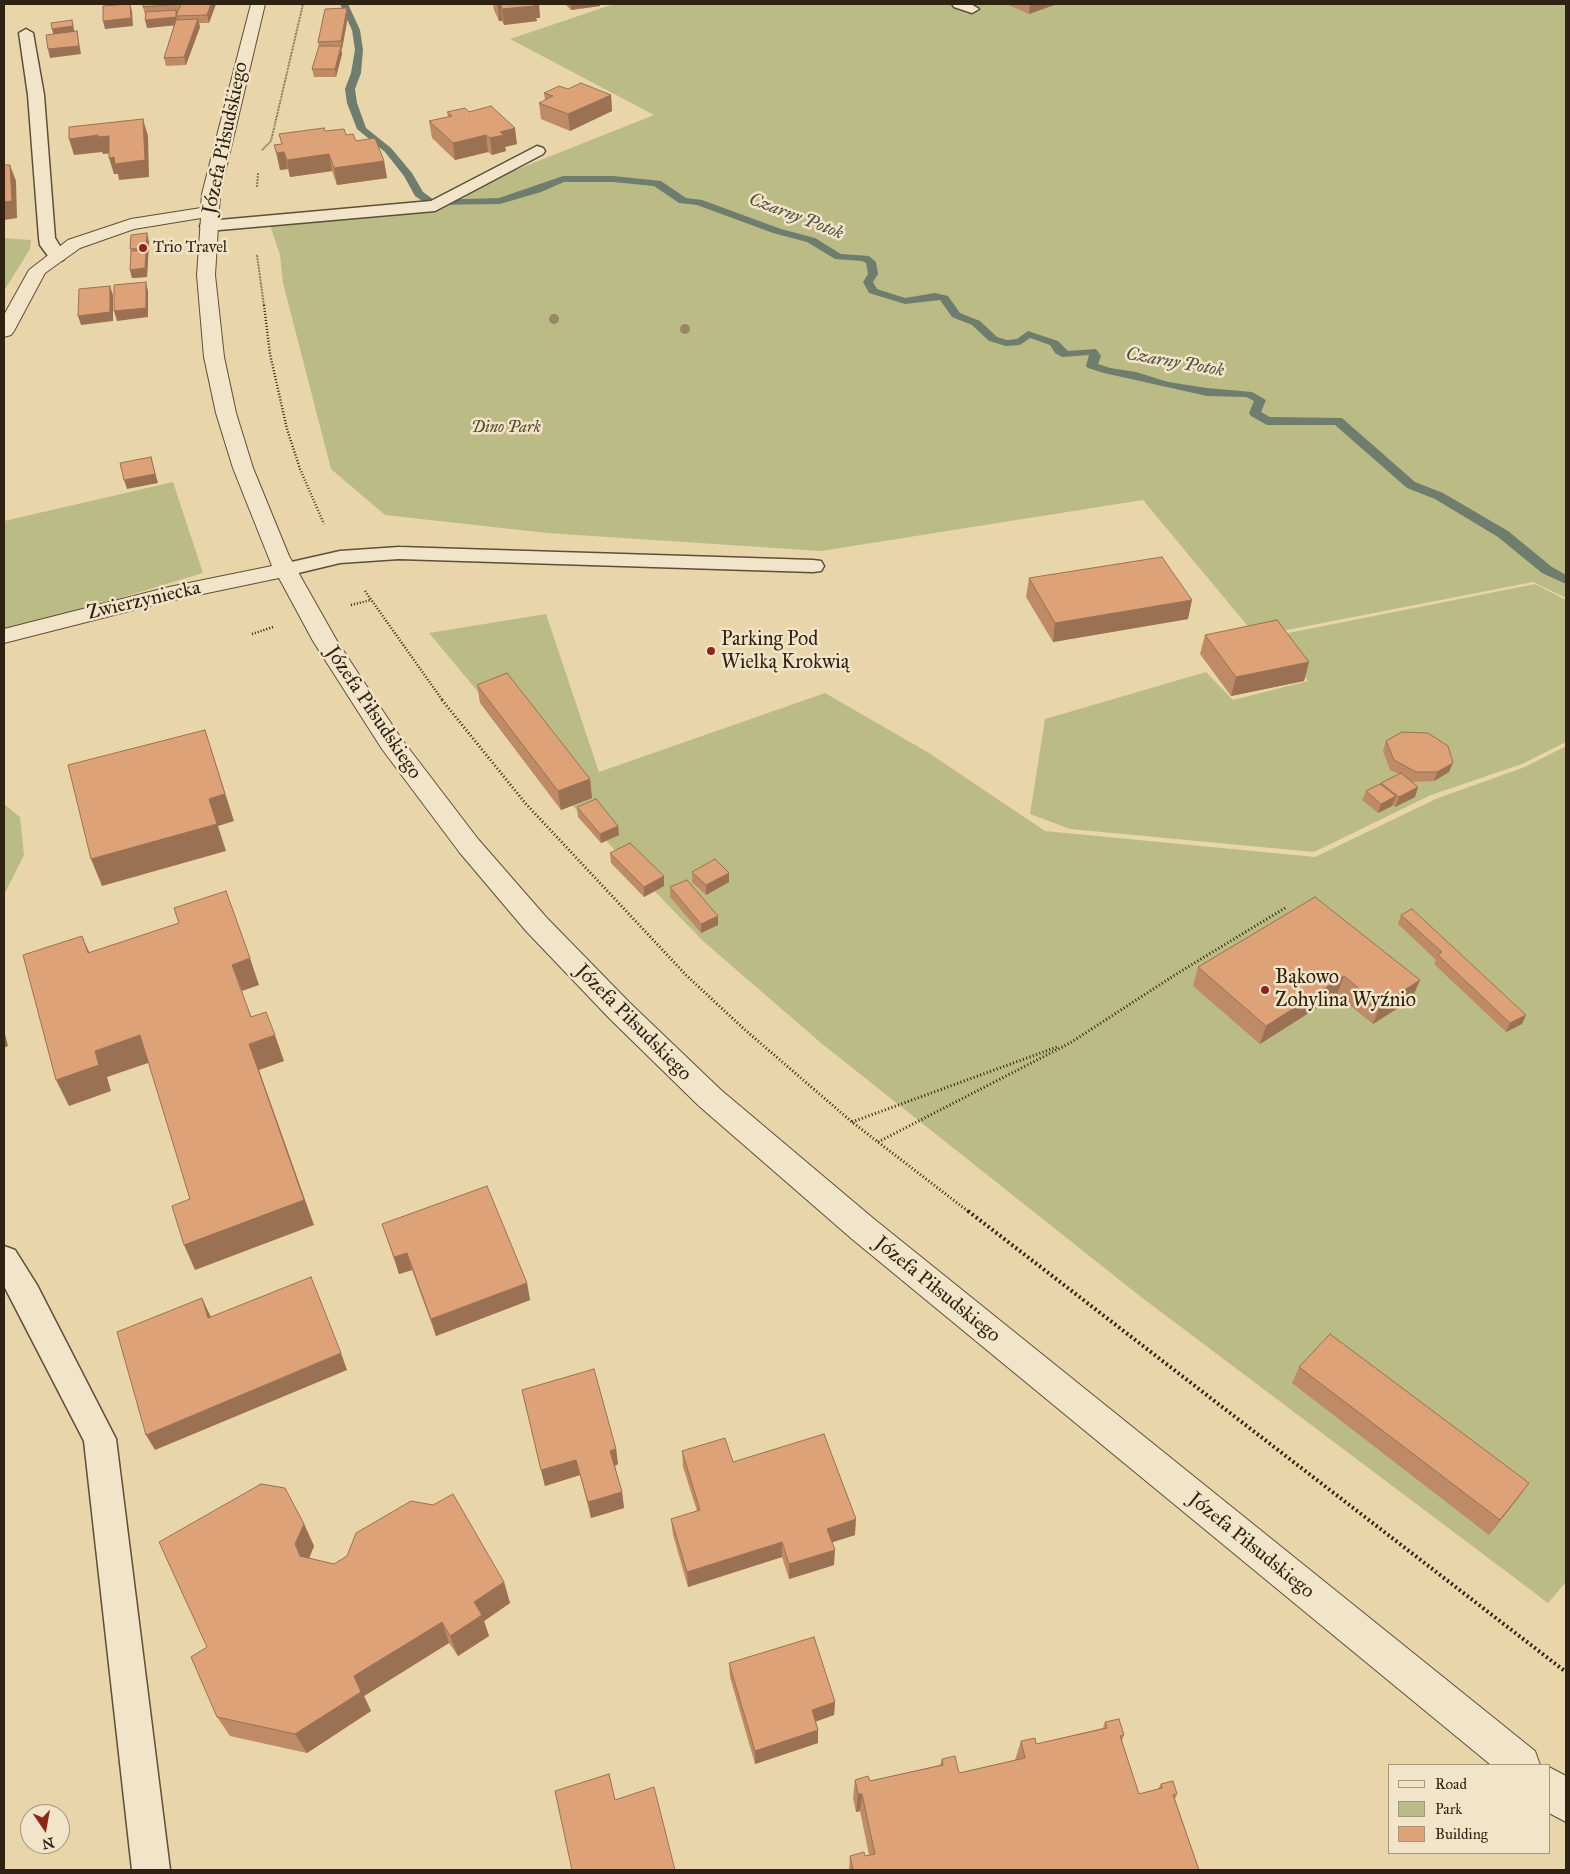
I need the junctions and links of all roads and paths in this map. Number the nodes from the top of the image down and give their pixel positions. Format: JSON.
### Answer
{"nodes":[{"id":1,"x":258,"y":4,"type":"edge"},
{"id":2,"x":303,"y":4,"type":"edge"},
{"id":3,"x":26,"y":33,"type":"dead end"},
{"id":4,"x":537,"y":151,"type":"dead end"},
{"id":5,"x":259,"y":153,"type":"dead end"},
{"id":6,"x":258,"y":163,"type":"dead end"},
{"id":7,"x":208,"y":219,"type":"junction"},
{"id":8,"x":255,"y":223,"type":"junction"},
{"id":9,"x":57,"y":256,"type":"junction"},
{"id":10,"x":4,"y":330,"type":"edge"},
{"id":11,"x":340,"y":556,"type":"junction"},
{"id":12,"x":813,"y":566,"type":"dead end"},
{"id":13,"x":286,"y":570,"type":"junction"},
{"id":14,"x":4,"y":636,"type":"edge"},
{"id":15,"x":1285,"y":908,"type":"dead end"},
{"id":16,"x":1070,"y":1043,"type":"junction"},
{"id":17,"x":852,"y":1122,"type":"junction"},
{"id":18,"x":878,"y":1142,"type":"junction"},
{"id":19,"x":4,"y":1259,"type":"edge"},
{"id":20,"x":1566,"y":1672,"type":"edge"},
{"id":21,"x":1521,"y":1764,"type":"edge"},
{"id":22,"x":1550,"y":1788,"type":"edge"},
{"id":23,"x":1566,"y":1802,"type":"edge"},
{"id":24,"x":151,"y":1870,"type":"edge"}],
"edges":[{"from":1,"to":7,"type":"street","name":"Józefa Piłsudskiego"},
{"from":2,"to":5,"type":"path"},
{"from":3,"to":9,"type":"lane"},
{"from":4,"to":8,"type":"lane"},
{"from":6,"to":8,"type":"path"},
{"from":7,"to":8,"type":"lane"},
{"from":7,"to":9,"type":"street"},
{"from":7,"to":13,"type":"street","name":"Józefa Piłsudskiego"},
{"from":8,"to":11,"type":"path"},
{"from":9,"to":10,"type":"street"},
{"from":11,"to":12,"type":"lane"},
{"from":11,"to":13,"type":"lane"},
{"from":11,"to":17,"type":"path"},
{"from":13,"to":14,"type":"street","name":"Zwierzyniecka"},
{"from":13,"to":21,"type":"street","name":"Józefa Piłsudskiego"},
{"from":15,"to":16,"type":"path"},
{"from":16,"to":17,"type":"path"},
{"from":16,"to":18,"type":"path"},
{"from":17,"to":18,"type":"path"},
{"from":18,"to":20,"type":"path"},
{"from":19,"to":24,"type":"lane"},
{"from":22,"to":23,"type":"street"}]}
